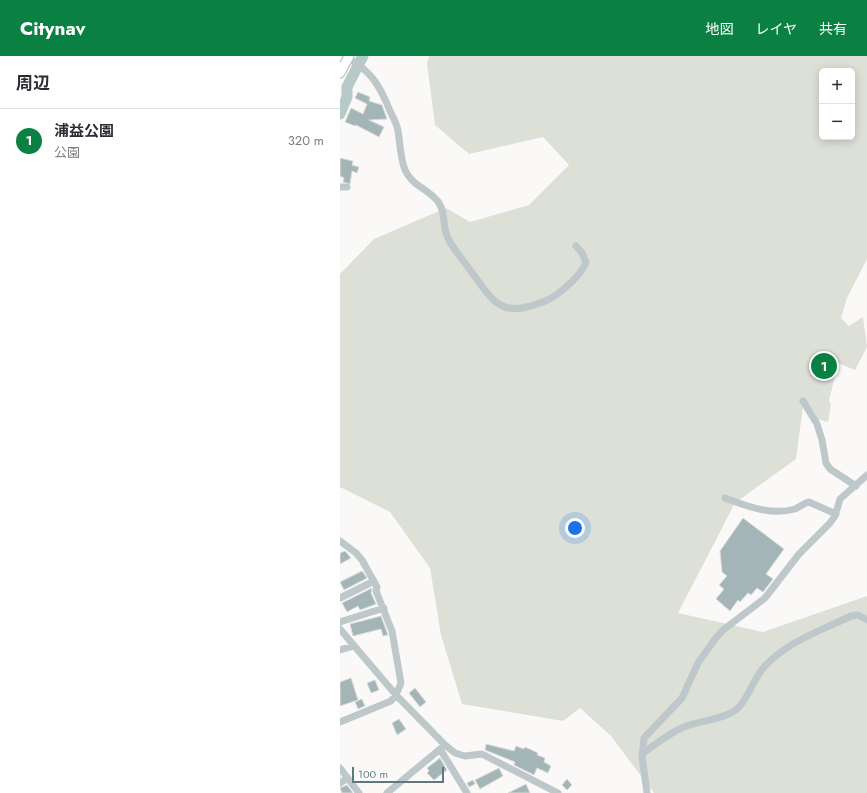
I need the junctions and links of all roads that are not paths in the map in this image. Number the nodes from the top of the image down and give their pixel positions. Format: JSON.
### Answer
{"nodes":[{"id":1,"x":348,"y":57,"type":"edge"},
{"id":2,"x":340,"y":73,"type":"edge"},
{"id":3,"x":576,"y":246,"type":"dead end"},
{"id":4,"x":803,"y":401,"type":"dead end"},
{"id":5,"x":867,"y":475,"type":"edge"},
{"id":6,"x":856,"y":486,"type":"junction"},
{"id":7,"x":724,"y":498,"type":"dead end"},
{"id":8,"x":836,"y":514,"type":"junction"},
{"id":9,"x":340,"y":541,"type":"edge"},
{"id":10,"x":374,"y":581,"type":"junction"},
{"id":11,"x":340,"y":598,"type":"edge"},
{"id":12,"x":384,"y":608,"type":"junction"},
{"id":13,"x":867,"y":620,"type":"edge"},
{"id":14,"x":340,"y":622,"type":"edge"},
{"id":15,"x":340,"y":629,"type":"edge"},
{"id":16,"x":354,"y":646,"type":"junction"},
{"id":17,"x":340,"y":650,"type":"edge"},
{"id":18,"x":396,"y":695,"type":"junction"},
{"id":19,"x":340,"y":722,"type":"edge"},
{"id":20,"x":443,"y":747,"type":"junction"},
{"id":21,"x":643,"y":753,"type":"junction"},
{"id":22,"x":340,"y":768,"type":"edge"},
{"id":23,"x":348,"y":778,"type":"junction"},
{"id":24,"x":340,"y":783,"type":"edge"},
{"id":25,"x":359,"y":793,"type":"edge"},
{"id":26,"x":387,"y":793,"type":"edge"},
{"id":27,"x":467,"y":793,"type":"edge"},
{"id":28,"x":558,"y":793,"type":"edge"},
{"id":29,"x":647,"y":793,"type":"edge"}],
"edges":[{"from":1,"to":2,"type":"main road"},
{"from":1,"to":3,"type":"street"},
{"from":4,"to":6,"type":"street"},
{"from":5,"to":6,"type":"street"},
{"from":6,"to":8,"type":"street"},
{"from":7,"to":8,"type":"street"},
{"from":8,"to":21,"type":"street"},
{"from":9,"to":10,"type":"street"},
{"from":10,"to":11,"type":"street"},
{"from":10,"to":12,"type":"street"},
{"from":12,"to":14,"type":"street"},
{"from":12,"to":18,"type":"street"},
{"from":13,"to":21,"type":"street"},
{"from":15,"to":16,"type":"street"},
{"from":16,"to":17,"type":"street"},
{"from":16,"to":18,"type":"street"},
{"from":18,"to":19,"type":"street"},
{"from":18,"to":20,"type":"street"},
{"from":20,"to":26,"type":"street"},
{"from":20,"to":27,"type":"street"},
{"from":20,"to":28,"type":"street"},
{"from":21,"to":29,"type":"street"},
{"from":22,"to":23,"type":"street"},
{"from":23,"to":24,"type":"street"},
{"from":23,"to":25,"type":"street"}]}
